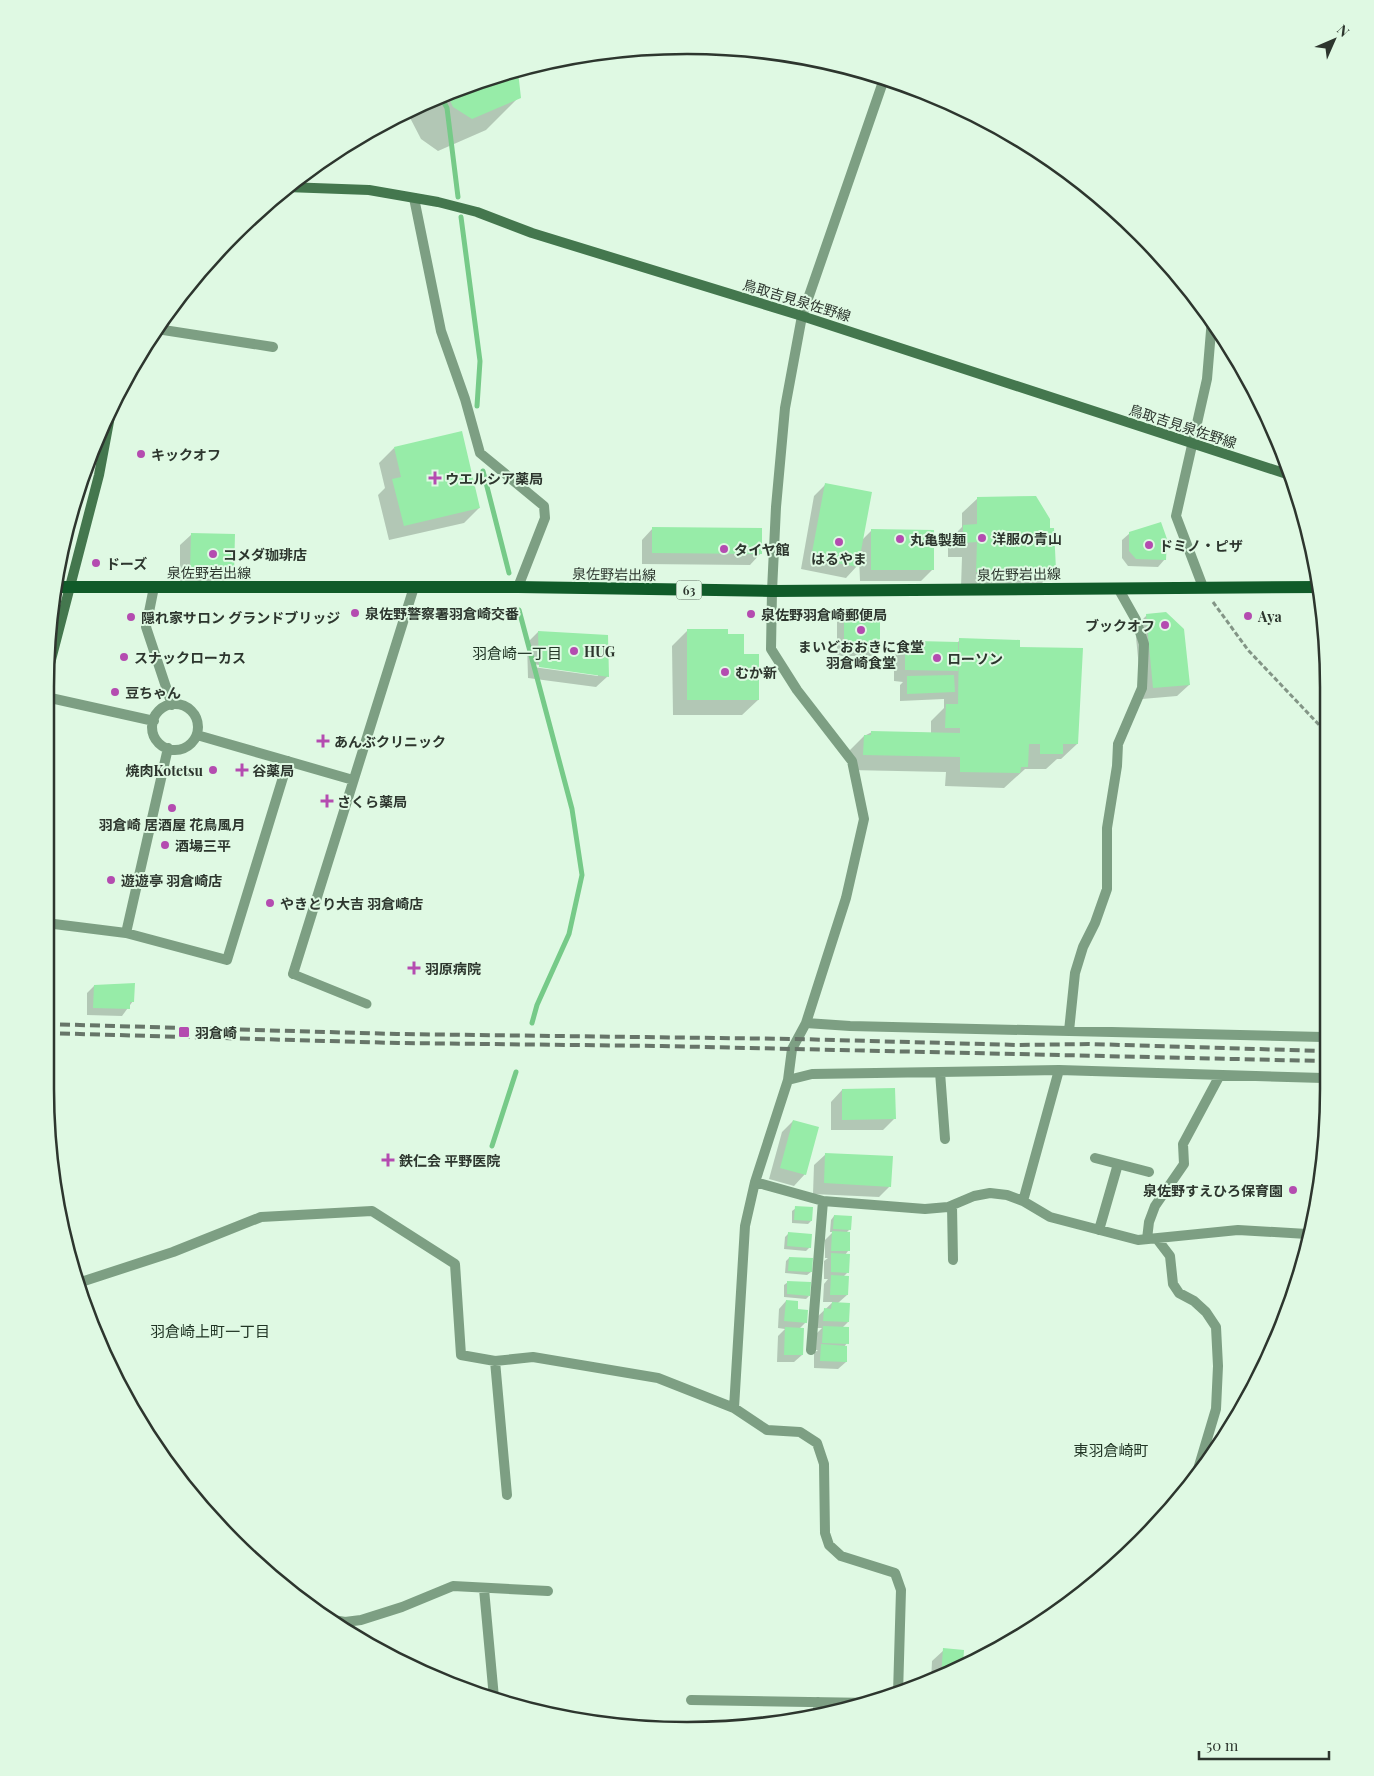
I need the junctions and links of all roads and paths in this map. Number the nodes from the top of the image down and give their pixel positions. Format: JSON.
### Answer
{"nodes":[{"id":1,"x":882,"y":84,"type":"edge"},
{"id":2,"x":299,"y":187,"type":"edge"},
{"id":3,"x":414,"y":198,"type":"junction"},
{"id":4,"x":802,"y":316,"type":"junction"},
{"id":5,"x":164,"y":330,"type":"edge"},
{"id":6,"x":1211,"y":331,"type":"edge"},
{"id":7,"x":273,"y":347,"type":"dead end"},
{"id":8,"x":106,"y":435,"type":"edge"},
{"id":9,"x":1191,"y":443,"type":"junction"},
{"id":10,"x":1283,"y":473,"type":"edge"},
{"id":11,"x":64,"y":587,"type":"edge"},
{"id":12,"x":154,"y":587,"type":"junction"},
{"id":13,"x":414,"y":587,"type":"junction"},
{"id":14,"x":518,"y":587,"type":"junction"},
{"id":15,"x":1202,"y":587,"type":"junction"},
{"id":16,"x":1312,"y":587,"type":"edge"},
{"id":17,"x":1118,"y":588,"type":"junction"},
{"id":18,"x":772,"y":591,"type":"junction"},
{"id":19,"x":57,"y":621,"type":"edge"},
{"id":20,"x":54,"y":700,"type":"edge"},
{"id":21,"x":172,"y":705,"type":"junction"},
{"id":22,"x":154,"y":721,"type":"junction"},
{"id":23,"x":1320,"y":726,"type":"edge"},
{"id":24,"x":197,"y":735,"type":"junction"},
{"id":25,"x":168,"y":748,"type":"junction"},
{"id":26,"x":288,"y":761,"type":"junction"},
{"id":27,"x":354,"y":780,"type":"junction"},
{"id":28,"x":54,"y":924,"type":"edge"},
{"id":29,"x":126,"y":932,"type":"junction"},
{"id":30,"x":293,"y":974,"type":"joint"},
{"id":31,"x":367,"y":1004,"type":"dead end"},
{"id":32,"x":806,"y":1023,"type":"junction"},
{"id":33,"x":1069,"y":1031,"type":"junction"},
{"id":34,"x":1320,"y":1037,"type":"edge"},
{"id":35,"x":1059,"y":1070,"type":"junction"},
{"id":36,"x":940,"y":1072,"type":"junction"},
{"id":37,"x":1220,"y":1075,"type":"junction"},
{"id":38,"x":1320,"y":1078,"type":"edge"},
{"id":39,"x":788,"y":1080,"type":"junction"},
{"id":40,"x":945,"y":1139,"type":"dead end"},
{"id":41,"x":1095,"y":1158,"type":"dead end"},
{"id":42,"x":1118,"y":1164,"type":"junction"},
{"id":43,"x":1149,"y":1172,"type":"dead end"},
{"id":44,"x":755,"y":1182,"type":"junction"},
{"id":45,"x":823,"y":1201,"type":"junction"},
{"id":46,"x":1023,"y":1201,"type":"junction"},
{"id":47,"x":952,"y":1206,"type":"junction"},
{"id":48,"x":1099,"y":1230,"type":"junction"},
{"id":49,"x":1303,"y":1234,"type":"edge"},
{"id":50,"x":1152,"y":1239,"type":"junction"},
{"id":51,"x":953,"y":1260,"type":"dead end"},
{"id":52,"x":83,"y":1281,"type":"edge"},
{"id":53,"x":810,"y":1350,"type":"dead end"},
{"id":54,"x":495,"y":1361,"type":"junction"},
{"id":55,"x":734,"y":1408,"type":"junction"},
{"id":56,"x":1208,"y":1449,"type":"edge"},
{"id":57,"x":507,"y":1495,"type":"dead end"},
{"id":58,"x":484,"y":1589,"type":"junction"},
{"id":59,"x":548,"y":1591,"type":"dead end"},
{"id":60,"x":345,"y":1622,"type":"edge"},
{"id":61,"x":898,"y":1686,"type":"edge"},
{"id":62,"x":493,"y":1692,"type":"edge"},
{"id":63,"x":691,"y":1700,"type":"dead end"},
{"id":64,"x":818,"y":1702,"type":"junction"},
{"id":65,"x":844,"y":1702,"type":"edge"},
{"id":66,"x":818,"y":1708,"type":"edge"}],
"edges":[{"from":1,"to":4,"type":"street"},
{"from":2,"to":3,"type":"main road","name":"鳥取吉見泉佐野線"},
{"from":3,"to":4,"type":"main road","name":"鳥取吉見泉佐野線"},
{"from":3,"to":14,"type":"street"},
{"from":4,"to":9,"type":"main road","name":"鳥取吉見泉佐野線"},
{"from":4,"to":18,"type":"street"},
{"from":5,"to":7,"type":"street"},
{"from":6,"to":9,"type":"street"},
{"from":8,"to":11,"type":"main road"},
{"from":9,"to":10,"type":"main road","name":"鳥取吉見泉佐野線"},
{"from":9,"to":15,"type":"street"},
{"from":11,"to":12,"type":"main road","name":"泉佐野岩出線","number":"63"},
{"from":11,"to":19,"type":"main road"},
{"from":12,"to":13,"type":"main road","name":"泉佐野岩出線","number":"63"},
{"from":12,"to":21,"type":"street"},
{"from":13,"to":14,"type":"main road","name":"泉佐野岩出線","number":"63"},
{"from":13,"to":27,"type":"street"},
{"from":14,"to":18,"type":"main road","name":"泉佐野岩出線","number":"63"},
{"from":15,"to":16,"type":"main road","name":"泉佐野岩出線","number":"63"},
{"from":15,"to":17,"type":"main road","name":"泉佐野岩出線","number":"63"},
{"from":15,"to":23,"type":"path"},
{"from":17,"to":18,"type":"main road","name":"泉佐野岩出線","number":"63"},
{"from":17,"to":33,"type":"street"},
{"from":18,"to":32,"type":"street"},
{"from":20,"to":22,"type":"street"},
{"from":21,"to":22,"type":"street"},
{"from":21,"to":24,"type":"street"},
{"from":22,"to":25,"type":"street"},
{"from":24,"to":25,"type":"street"},
{"from":24,"to":26,"type":"street"},
{"from":25,"to":29,"type":"street"},
{"from":26,"to":27,"type":"street"},
{"from":26,"to":29,"type":"street"},
{"from":27,"to":30,"type":"street"},
{"from":28,"to":29,"type":"street"},
{"from":30,"to":31,"type":"lane"},
{"from":32,"to":33,"type":"street"},
{"from":32,"to":39,"type":"street"},
{"from":33,"to":34,"type":"street"},
{"from":35,"to":36,"type":"street"},
{"from":35,"to":37,"type":"street"},
{"from":35,"to":46,"type":"street"},
{"from":36,"to":39,"type":"street"},
{"from":36,"to":40,"type":"street"},
{"from":37,"to":38,"type":"street"},
{"from":37,"to":50,"type":"street"},
{"from":39,"to":44,"type":"street"},
{"from":41,"to":42,"type":"street"},
{"from":42,"to":43,"type":"street"},
{"from":42,"to":48,"type":"street"},
{"from":44,"to":45,"type":"street"},
{"from":44,"to":55,"type":"street"},
{"from":45,"to":47,"type":"street"},
{"from":45,"to":53,"type":"street"},
{"from":46,"to":47,"type":"street"},
{"from":46,"to":48,"type":"street"},
{"from":47,"to":51,"type":"street"},
{"from":48,"to":50,"type":"street"},
{"from":49,"to":50,"type":"street"},
{"from":50,"to":56,"type":"street"},
{"from":52,"to":54,"type":"street"},
{"from":54,"to":55,"type":"street"},
{"from":54,"to":57,"type":"street"},
{"from":55,"to":61,"type":"street"},
{"from":58,"to":59,"type":"street"},
{"from":58,"to":60,"type":"street"},
{"from":58,"to":62,"type":"street"},
{"from":63,"to":64,"type":"street"},
{"from":64,"to":65,"type":"street"},
{"from":64,"to":66,"type":"street"}]}
